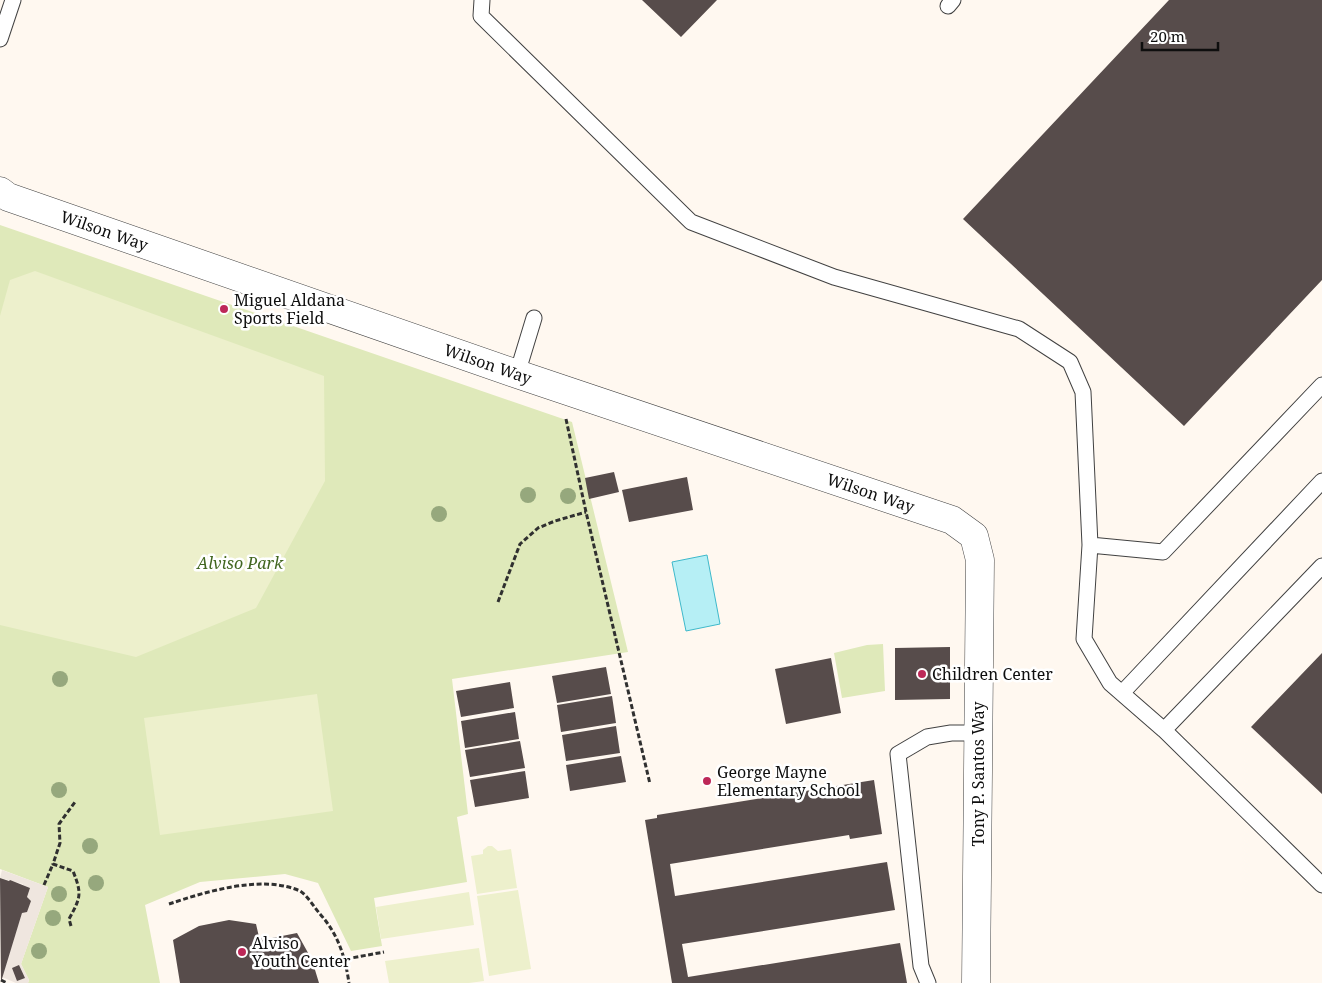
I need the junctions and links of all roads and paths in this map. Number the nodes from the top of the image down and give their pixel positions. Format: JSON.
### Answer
{"nodes":[{"id":1,"x":13,"y":0,"type":"edge"},
{"id":2,"x":482,"y":0,"type":"edge"},
{"id":3,"x":0,"y":39,"type":"edge"},
{"id":4,"x":0,"y":191,"type":"edge"},
{"id":5,"x":534,"y":318,"type":"dead end"},
{"id":6,"x":517,"y":374,"type":"junction"},
{"id":7,"x":1322,"y":385,"type":"edge"},
{"id":8,"x":565,"y":414,"type":"dead end"},
{"id":9,"x":1322,"y":481,"type":"edge"},
{"id":10,"x":586,"y":512,"type":"junction"},
{"id":11,"x":974,"y":536,"type":"joint"},
{"id":12,"x":1090,"y":545,"type":"junction"},
{"id":13,"x":1322,"y":566,"type":"edge"},
{"id":14,"x":498,"y":602,"type":"dead end"},
{"id":15,"x":1122,"y":693,"type":"junction"},
{"id":16,"x":1164,"y":730,"type":"junction"},
{"id":17,"x":978,"y":733,"type":"junction"},
{"id":18,"x":650,"y":784,"type":"dead end"},
{"id":19,"x":75,"y":802,"type":"dead end"},
{"id":20,"x":53,"y":864,"type":"junction"},
{"id":21,"x":44,"y":885,"type":"dead end"},
{"id":22,"x":1322,"y":885,"type":"edge"},
{"id":23,"x":169,"y":904,"type":"dead end"},
{"id":24,"x":71,"y":926,"type":"dead end"},
{"id":25,"x":384,"y":952,"type":"dead end"},
{"id":26,"x":346,"y":959,"type":"junction"},
{"id":27,"x":1,"y":980,"type":"edge"},
{"id":28,"x":7,"y":983,"type":"edge"},
{"id":29,"x":350,"y":983,"type":"edge"},
{"id":30,"x":928,"y":983,"type":"edge"},
{"id":31,"x":976,"y":983,"type":"edge"}],
"edges":[{"from":1,"to":3,"type":"lane"},
{"from":2,"to":12,"type":"lane"},
{"from":4,"to":6,"type":"street","name":"Wilson Way"},
{"from":5,"to":6,"type":"lane"},
{"from":6,"to":11,"type":"street","name":"Wilson Way"},
{"from":7,"to":12,"type":"lane"},
{"from":8,"to":10,"type":"path"},
{"from":9,"to":15,"type":"lane"},
{"from":10,"to":14,"type":"path"},
{"from":10,"to":18,"type":"path"},
{"from":11,"to":17,"type":"street","name":"Tony P. Santos Way"},
{"from":12,"to":15,"type":"lane"},
{"from":13,"to":16,"type":"lane"},
{"from":15,"to":16,"type":"lane"},
{"from":16,"to":22,"type":"lane"},
{"from":17,"to":30,"type":"lane"},
{"from":17,"to":31,"type":"street","name":"Tony P. Santos Way"},
{"from":19,"to":20,"type":"path"},
{"from":20,"to":21,"type":"path"},
{"from":20,"to":24,"type":"path"},
{"from":23,"to":26,"type":"path"},
{"from":25,"to":26,"type":"path"},
{"from":26,"to":29,"type":"path"},
{"from":27,"to":28,"type":"path"}]}
